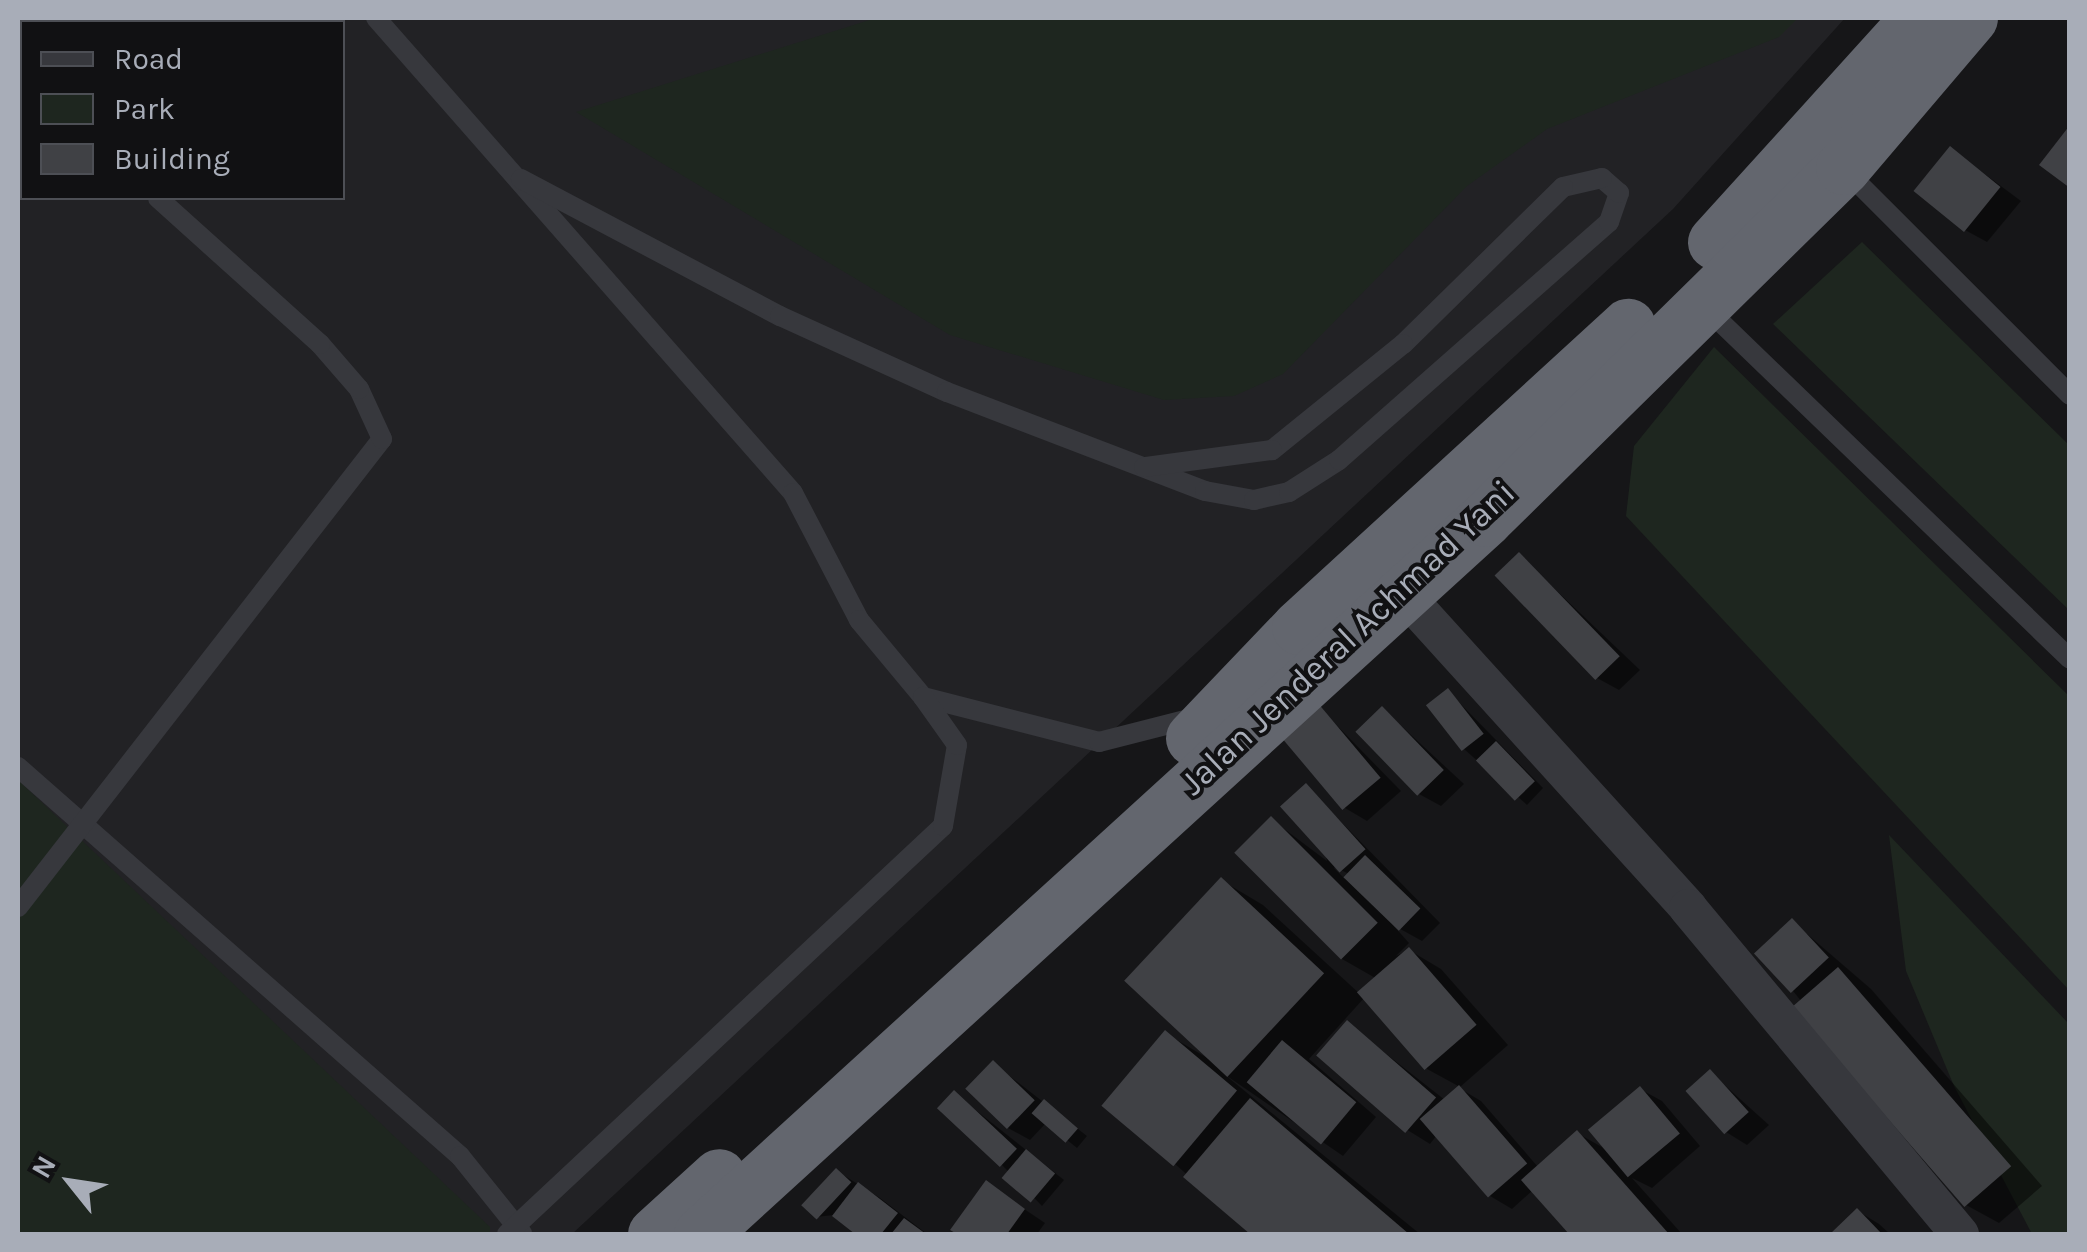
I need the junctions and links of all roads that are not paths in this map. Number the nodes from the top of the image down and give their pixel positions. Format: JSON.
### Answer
{"nodes":[{"id":1,"x":376,"y":18,"type":"edge"},
{"id":2,"x":1918,"y":18,"type":"edge"},
{"id":3,"x":1970,"y":18,"type":"edge"},
{"id":4,"x":1843,"y":167,"type":"junction"},
{"id":5,"x":521,"y":179,"type":"junction"},
{"id":6,"x":160,"y":200,"type":"edge"},
{"id":7,"x":1702,"y":304,"type":"junction"},
{"id":8,"x":2070,"y":395,"type":"edge"},
{"id":9,"x":1144,"y":467,"type":"junction"},
{"id":10,"x":1402,"y":591,"type":"junction"},
{"id":11,"x":2070,"y":659,"type":"edge"},
{"id":12,"x":1251,"y":673,"type":"junction"},
{"id":13,"x":923,"y":697,"type":"junction"},
{"id":14,"x":18,"y":766,"type":"edge"},
{"id":15,"x":86,"y":828,"type":"junction"},
{"id":16,"x":18,"y":907,"type":"edge"},
{"id":17,"x":516,"y":1231,"type":"edge"},
{"id":18,"x":655,"y":1234,"type":"edge"},
{"id":19,"x":700,"y":1234,"type":"edge"},
{"id":20,"x":1960,"y":1234,"type":"edge"}],
"edges":[{"from":1,"to":5,"type":"lane"},
{"from":2,"to":12,"type":"highway","name":"Jalan Jenderal Achmad Yani"},
{"from":3,"to":4,"type":"highway","name":"Jalan Jenderal Achmad Yani"},
{"from":4,"to":7,"type":"highway","name":"Jalan Jenderal Achmad Yani"},
{"from":4,"to":8,"type":"lane"},
{"from":5,"to":9,"type":"lane"},
{"from":5,"to":13,"type":"lane"},
{"from":6,"to":15,"type":"lane"},
{"from":7,"to":10,"type":"highway","name":"Jalan Jenderal Achmad Yani"},
{"from":7,"to":11,"type":"lane"},
{"from":9,"to":9,"type":"lane"},
{"from":10,"to":19,"type":"highway","name":"Jalan Jenderal Achmad Yani"},
{"from":10,"to":20,"type":"street"},
{"from":12,"to":13,"type":"lane"},
{"from":12,"to":18,"type":"highway","name":"Jalan Jenderal Achmad Yani"},
{"from":13,"to":17,"type":"lane"},
{"from":14,"to":15,"type":"lane"},
{"from":15,"to":16,"type":"lane"},
{"from":15,"to":17,"type":"lane"}]}
